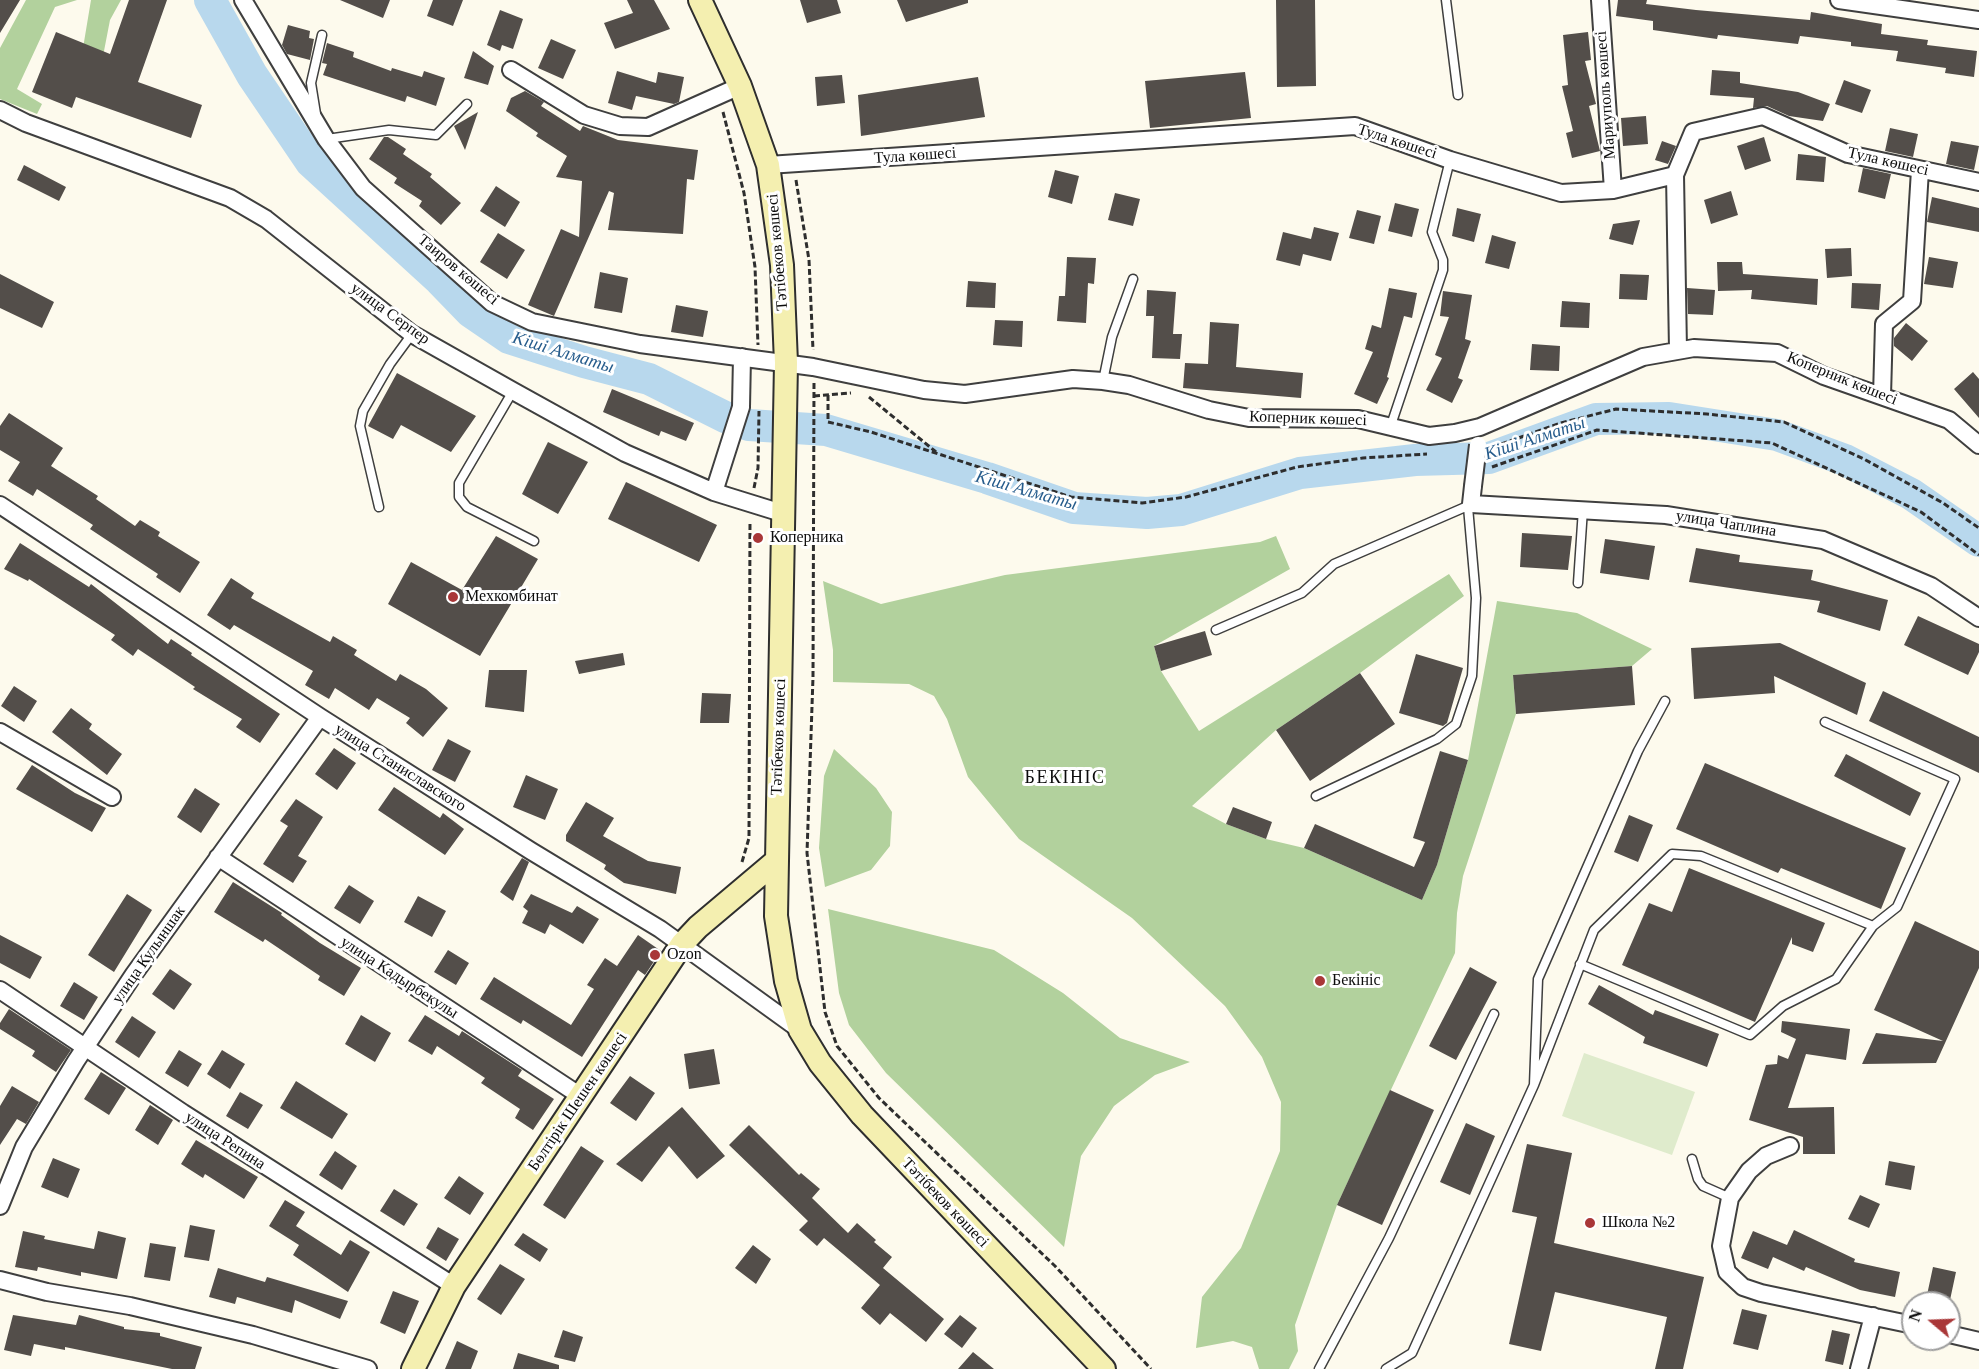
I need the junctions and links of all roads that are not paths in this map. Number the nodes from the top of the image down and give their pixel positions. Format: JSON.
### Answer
{"nodes":[{"id":1,"x":243,"y":0,"type":"edge"},
{"id":2,"x":700,"y":0,"type":"edge"},
{"id":3,"x":1446,"y":0,"type":"edge"},
{"id":4,"x":1600,"y":0,"type":"edge"},
{"id":5,"x":1839,"y":0,"type":"edge"},
{"id":6,"x":1979,"y":20,"type":"edge"},
{"id":7,"x":322,"y":35,"type":"dead end"},
{"id":8,"x":511,"y":70,"type":"dead end"},
{"id":9,"x":740,"y":86,"type":"junction"},
{"id":10,"x":1458,"y":95,"type":"dead end"},
{"id":11,"x":467,"y":104,"type":"dead end"},
{"id":12,"x":0,"y":111,"type":"edge"},
{"id":13,"x":322,"y":132,"type":"junction"},
{"id":14,"x":1450,"y":160,"type":"junction"},
{"id":15,"x":768,"y":165,"type":"junction"},
{"id":16,"x":1920,"y":170,"type":"junction"},
{"id":17,"x":1676,"y":176,"type":"junction"},
{"id":18,"x":1979,"y":182,"type":"edge"},
{"id":19,"x":1613,"y":190,"type":"junction"},
{"id":20,"x":1133,"y":279,"type":"dead end"},
{"id":21,"x":412,"y":334,"type":"junction"},
{"id":22,"x":1678,"y":350,"type":"junction"},
{"id":23,"x":750,"y":357,"type":"junction"},
{"id":24,"x":786,"y":363,"type":"junction"},
{"id":25,"x":1103,"y":381,"type":"junction"},
{"id":26,"x":513,"y":391,"type":"junction"},
{"id":27,"x":1882,"y":396,"type":"junction"},
{"id":28,"x":1391,"y":425,"type":"junction"},
{"id":29,"x":1480,"y":427,"type":"junction"},
{"id":30,"x":1979,"y":445,"type":"edge"},
{"id":31,"x":714,"y":492,"type":"junction"},
{"id":32,"x":0,"y":505,"type":"edge"},
{"id":33,"x":1469,"y":505,"type":"junction"},
{"id":34,"x":380,"y":507,"type":"dead end"},
{"id":35,"x":1583,"y":508,"type":"junction"},
{"id":36,"x":784,"y":514,"type":"junction"},
{"id":37,"x":534,"y":541,"type":"dead end"},
{"id":38,"x":1578,"y":583,"type":"dead end"},
{"id":39,"x":1979,"y":618,"type":"edge"},
{"id":40,"x":1216,"y":630,"type":"dead end"},
{"id":41,"x":1665,"y":702,"type":"dead end"},
{"id":42,"x":320,"y":717,"type":"junction"},
{"id":43,"x":1825,"y":722,"type":"dead end"},
{"id":44,"x":0,"y":732,"type":"edge"},
{"id":45,"x":1316,"y":796,"type":"dead end"},
{"id":46,"x":112,"y":797,"type":"dead end"},
{"id":47,"x":218,"y":857,"type":"junction"},
{"id":48,"x":775,"y":862,"type":"junction"},
{"id":49,"x":1873,"y":926,"type":"junction"},
{"id":50,"x":682,"y":944,"type":"junction"},
{"id":51,"x":1580,"y":964,"type":"junction"},
{"id":52,"x":0,"y":990,"type":"edge"},
{"id":53,"x":1494,"y":1014,"type":"dead end"},
{"id":54,"x":800,"y":1030,"type":"junction"},
{"id":55,"x":85,"y":1047,"type":"junction"},
{"id":56,"x":1534,"y":1085,"type":"junction"},
{"id":57,"x":582,"y":1097,"type":"junction"},
{"id":58,"x":1790,"y":1146,"type":"dead end"},
{"id":59,"x":1692,"y":1160,"type":"dead end"},
{"id":60,"x":1730,"y":1198,"type":"junction"},
{"id":61,"x":0,"y":1206,"type":"edge"},
{"id":62,"x":0,"y":1280,"type":"edge"},
{"id":63,"x":454,"y":1286,"type":"junction"},
{"id":64,"x":1873,"y":1316,"type":"junction"},
{"id":65,"x":1901,"y":1323,"type":"edge"},
{"id":66,"x":1961,"y":1337,"type":"edge"},
{"id":67,"x":1979,"y":1341,"type":"edge"},
{"id":68,"x":368,"y":1369,"type":"edge"},
{"id":69,"x":413,"y":1369,"type":"edge"},
{"id":70,"x":1104,"y":1369,"type":"edge"},
{"id":71,"x":1319,"y":1369,"type":"edge"},
{"id":72,"x":1386,"y":1369,"type":"edge"},
{"id":73,"x":1859,"y":1369,"type":"edge"}],
"edges":[{"from":1,"to":13,"type":"street","name":"Таиров көшесі"},
{"from":2,"to":9,"type":"main road","name":"Тәтібеков көшесі"},
{"from":3,"to":10,"type":"lane"},
{"from":4,"to":19,"type":"street","name":"Мариуполь көшесі"},
{"from":5,"to":6,"type":"street"},
{"from":7,"to":13,"type":"lane"},
{"from":8,"to":9,"type":"street"},
{"from":9,"to":15,"type":"main road","name":"Тәтібеков көшесі"},
{"from":11,"to":13,"type":"lane"},
{"from":12,"to":21,"type":"street","name":"улица Серпер"},
{"from":13,"to":23,"type":"street","name":"Таиров көшесі"},
{"from":14,"to":15,"type":"street","name":"Тула көшесі"},
{"from":14,"to":19,"type":"street","name":"Тула көшесі"},
{"from":14,"to":28,"type":"lane"},
{"from":15,"to":24,"type":"main road","name":"Тәтібеков көшесі"},
{"from":16,"to":17,"type":"street","name":"Тула көшесі"},
{"from":16,"to":18,"type":"street","name":"Тула көшесі"},
{"from":16,"to":27,"type":"street"},
{"from":17,"to":19,"type":"street","name":"Тула көшесі"},
{"from":17,"to":22,"type":"street"},
{"from":20,"to":25,"type":"lane"},
{"from":21,"to":26,"type":"street","name":"улица Серпер"},
{"from":21,"to":34,"type":"lane"},
{"from":22,"to":27,"type":"street","name":"Коперник көшесі"},
{"from":22,"to":29,"type":"street","name":"Коперник көшесі"},
{"from":23,"to":24,"type":"street","name":"Таиров көшесі"},
{"from":23,"to":31,"type":"street"},
{"from":24,"to":25,"type":"street","name":"Коперник көшесі"},
{"from":24,"to":36,"type":"main road","name":"Тәтібеков көшесі"},
{"from":25,"to":28,"type":"street","name":"Коперник көшесі"},
{"from":26,"to":31,"type":"street","name":"улица Серпер"},
{"from":26,"to":37,"type":"lane"},
{"from":27,"to":30,"type":"street","name":"Коперник көшесі"},
{"from":28,"to":29,"type":"street","name":"Коперник көшесі"},
{"from":29,"to":33,"type":"street","bridge":true},
{"from":31,"to":36,"type":"street","name":"улица Серпер"},
{"from":32,"to":42,"type":"street","name":"улица Станиславского"},
{"from":33,"to":35,"type":"street","name":"улица Чаплина"},
{"from":33,"to":40,"type":"lane"},
{"from":33,"to":45,"type":"lane"},
{"from":35,"to":38,"type":"lane"},
{"from":35,"to":39,"type":"street","name":"улица Чаплина"},
{"from":36,"to":48,"type":"main road","name":"Тәтібеков көшесі"},
{"from":41,"to":56,"type":"lane"},
{"from":42,"to":47,"type":"street","name":"улица Кулыншак"},
{"from":42,"to":50,"type":"street","name":"улица Станиславского"},
{"from":43,"to":49,"type":"lane"},
{"from":44,"to":46,"type":"street"},
{"from":47,"to":55,"type":"street","name":"улица Кулыншак"},
{"from":47,"to":57,"type":"street","name":"улица Кадырбекулы"},
{"from":48,"to":50,"type":"main road","name":"Бөлтірік Шешен көшесі"},
{"from":48,"to":54,"type":"main road","name":"Тәтібеков көшесі"},
{"from":49,"to":51,"type":"lane"},
{"from":49,"to":51,"type":"lane"},
{"from":50,"to":54,"type":"street","name":"улица Станиславского"},
{"from":50,"to":57,"type":"main road","name":"Бөлтірік Шешен көшесі"},
{"from":51,"to":56,"type":"lane"},
{"from":52,"to":55,"type":"street","name":"улица Репина"},
{"from":53,"to":71,"type":"lane"},
{"from":54,"to":70,"type":"main road","name":"Тәтібеков көшесі"},
{"from":55,"to":61,"type":"street","name":"улица Кулыншак"},
{"from":55,"to":63,"type":"street","name":"улица Репина"},
{"from":56,"to":72,"type":"lane"},
{"from":57,"to":63,"type":"main road","name":"Бөлтірік Шешен көшесі"},
{"from":58,"to":60,"type":"street"},
{"from":59,"to":60,"type":"lane"},
{"from":60,"to":64,"type":"street"},
{"from":62,"to":68,"type":"street"},
{"from":63,"to":69,"type":"main road","name":"Бөлтірік Шешен көшесі"},
{"from":64,"to":65,"type":"street"},
{"from":64,"to":73,"type":"street"},
{"from":66,"to":67,"type":"street"}]}
